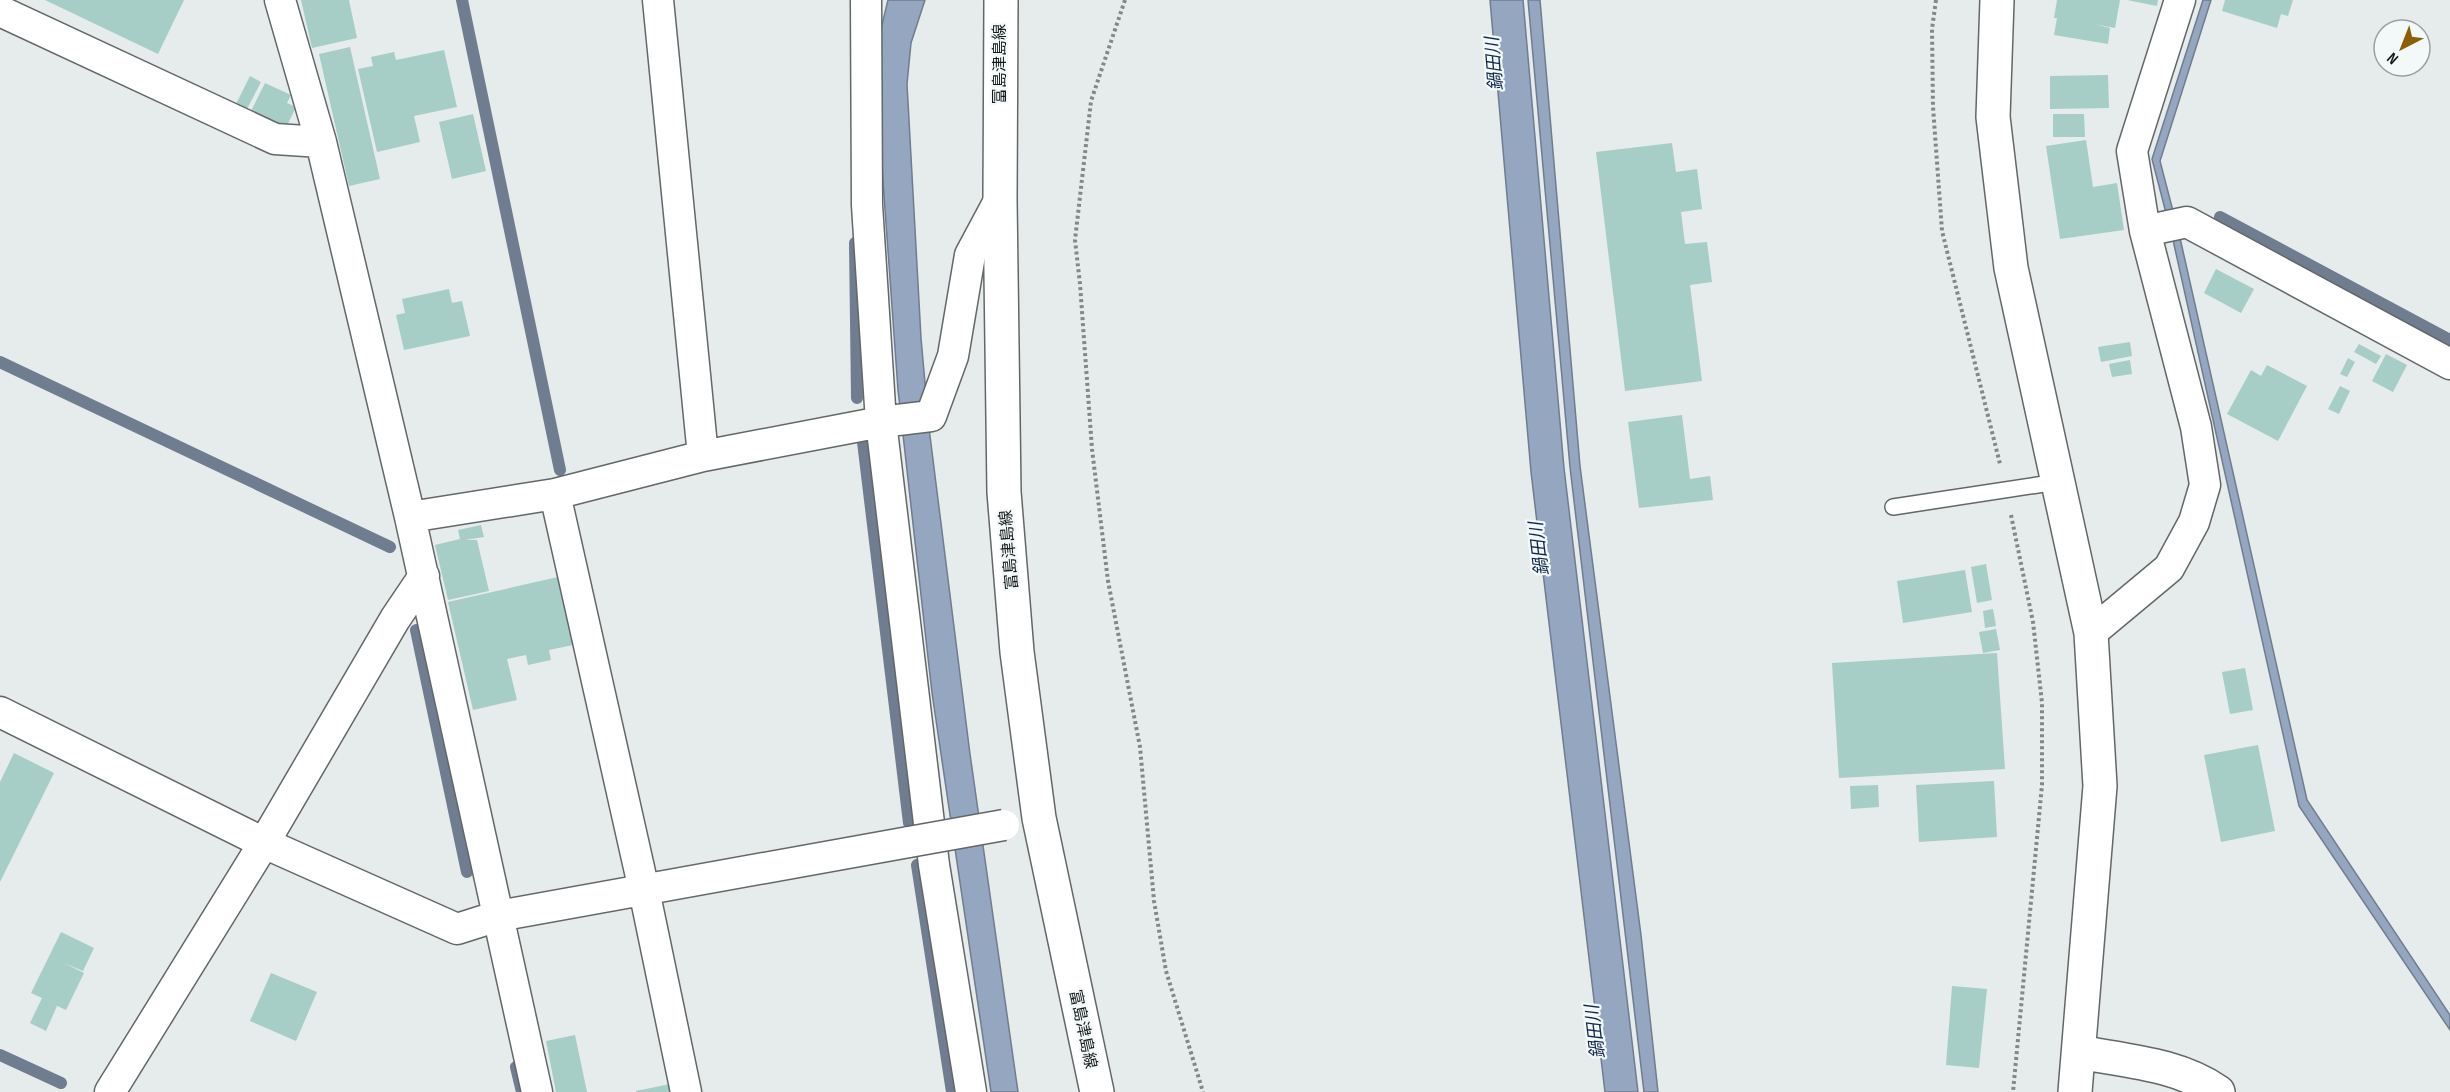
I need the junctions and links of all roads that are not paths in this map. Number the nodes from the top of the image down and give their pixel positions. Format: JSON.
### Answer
{"nodes":[{"id":1,"x":280,"y":0,"type":"edge"},
{"id":2,"x":658,"y":0,"type":"edge"},
{"id":3,"x":866,"y":0,"type":"edge"},
{"id":4,"x":1001,"y":0,"type":"edge"},
{"id":5,"x":1997,"y":0,"type":"edge"},
{"id":6,"x":2180,"y":0,"type":"edge"},
{"id":7,"x":0,"y":10,"type":"edge"},
{"id":8,"x":321,"y":142,"type":"junction"},
{"id":9,"x":1000,"y":199,"type":"junction"},
{"id":10,"x":2164,"y":227,"type":"junction"},
{"id":11,"x":2450,"y":364,"type":"edge"},
{"id":12,"x":889,"y":421,"type":"junction"},
{"id":13,"x":703,"y":456,"type":"junction"},
{"id":14,"x":2057,"y":482,"type":"junction"},
{"id":15,"x":555,"y":494,"type":"junction"},
{"id":16,"x":1893,"y":507,"type":"dead end"},
{"id":17,"x":410,"y":517,"type":"junction"},
{"id":18,"x":424,"y":576,"type":"junction"},
{"id":19,"x":2091,"y":633,"type":"junction"},
{"id":20,"x":0,"y":712,"type":"edge"},
{"id":21,"x":1039,"y":818,"type":"junction"},
{"id":22,"x":264,"y":843,"type":"junction"},
{"id":23,"x":644,"y":890,"type":"junction"},
{"id":24,"x":498,"y":916,"type":"junction"},
{"id":25,"x":2079,"y":1052,"type":"junction"},
{"id":26,"x":110,"y":1092,"type":"edge"},
{"id":27,"x":537,"y":1092,"type":"edge"},
{"id":28,"x":686,"y":1092,"type":"edge"},
{"id":29,"x":971,"y":1092,"type":"edge"},
{"id":30,"x":1097,"y":1092,"type":"edge"},
{"id":31,"x":2075,"y":1092,"type":"edge"},
{"id":32,"x":2218,"y":1092,"type":"edge"}],
"edges":[{"from":1,"to":8,"type":"street"},
{"from":2,"to":13,"type":"street"},
{"from":3,"to":12,"type":"street"},
{"from":4,"to":9,"type":"street","name":"富島津島線"},
{"from":5,"to":14,"type":"street"},
{"from":6,"to":10,"type":"street"},
{"from":7,"to":8,"type":"street"},
{"from":8,"to":17,"type":"street"},
{"from":9,"to":12,"type":"street"},
{"from":9,"to":21,"type":"street","name":"富島津島線"},
{"from":10,"to":11,"type":"street"},
{"from":10,"to":19,"type":"street"},
{"from":12,"to":13,"type":"street"},
{"from":12,"to":29,"type":"street"},
{"from":13,"to":15,"type":"street"},
{"from":14,"to":16,"type":"lane"},
{"from":14,"to":19,"type":"street"},
{"from":15,"to":17,"type":"street"},
{"from":15,"to":23,"type":"street"},
{"from":17,"to":18,"type":"street"},
{"from":18,"to":22,"type":"street"},
{"from":18,"to":24,"type":"street"},
{"from":19,"to":25,"type":"street"},
{"from":20,"to":22,"type":"street"},
{"from":21,"to":23,"type":"street","bridge":true},
{"from":21,"to":30,"type":"street","name":"富島津島線"},
{"from":22,"to":24,"type":"street"},
{"from":22,"to":26,"type":"street"},
{"from":23,"to":24,"type":"street"},
{"from":23,"to":28,"type":"street"},
{"from":24,"to":27,"type":"street"},
{"from":25,"to":31,"type":"street"},
{"from":25,"to":32,"type":"street"}]}
